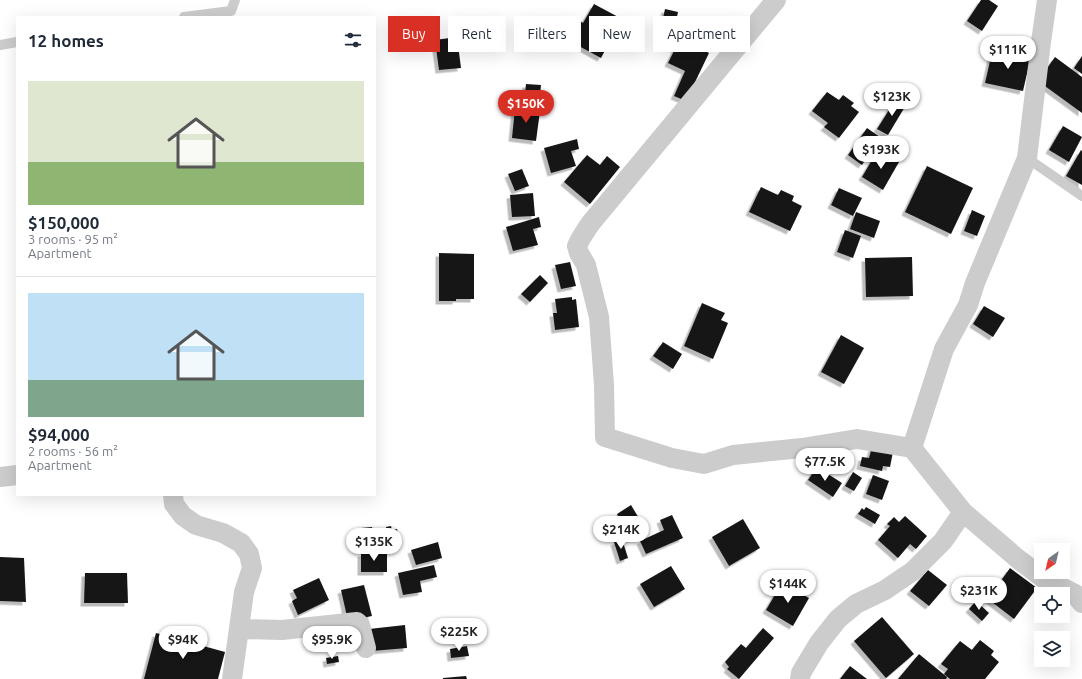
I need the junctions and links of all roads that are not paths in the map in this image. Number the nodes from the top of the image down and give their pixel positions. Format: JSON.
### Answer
{"nodes":[{"id":1,"x":235,"y":0,"type":"edge"},
{"id":2,"x":776,"y":0,"type":"edge"},
{"id":3,"x":1047,"y":0,"type":"edge"},
{"id":4,"x":192,"y":16,"type":"edge"},
{"id":5,"x":16,"y":42,"type":"edge"},
{"id":6,"x":0,"y":45,"type":"edge"},
{"id":7,"x":1027,"y":158,"type":"junction"},
{"id":8,"x":1082,"y":196,"type":"edge"},
{"id":9,"x":912,"y":448,"type":"junction"},
{"id":10,"x":16,"y":475,"type":"edge"},
{"id":11,"x":0,"y":477,"type":"edge"},
{"id":12,"x":173,"y":496,"type":"edge"},
{"id":13,"x":963,"y":512,"type":"junction"},
{"id":14,"x":1082,"y":604,"type":"edge"},
{"id":15,"x":240,"y":629,"type":"junction"},
{"id":16,"x":366,"y":648,"type":"dead end"},
{"id":17,"x":232,"y":679,"type":"edge"},
{"id":18,"x":800,"y":679,"type":"edge"}],
"edges":[{"from":1,"to":4,"type":"lane"},
{"from":2,"to":9,"type":"street"},
{"from":3,"to":7,"type":"street"},
{"from":5,"to":6,"type":"lane"},
{"from":7,"to":8,"type":"lane"},
{"from":7,"to":9,"type":"street"},
{"from":9,"to":13,"type":"street"},
{"from":10,"to":11,"type":"street"},
{"from":12,"to":15,"type":"street"},
{"from":13,"to":14,"type":"street"},
{"from":13,"to":18,"type":"street"},
{"from":15,"to":16,"type":"street"},
{"from":15,"to":17,"type":"street"}]}
